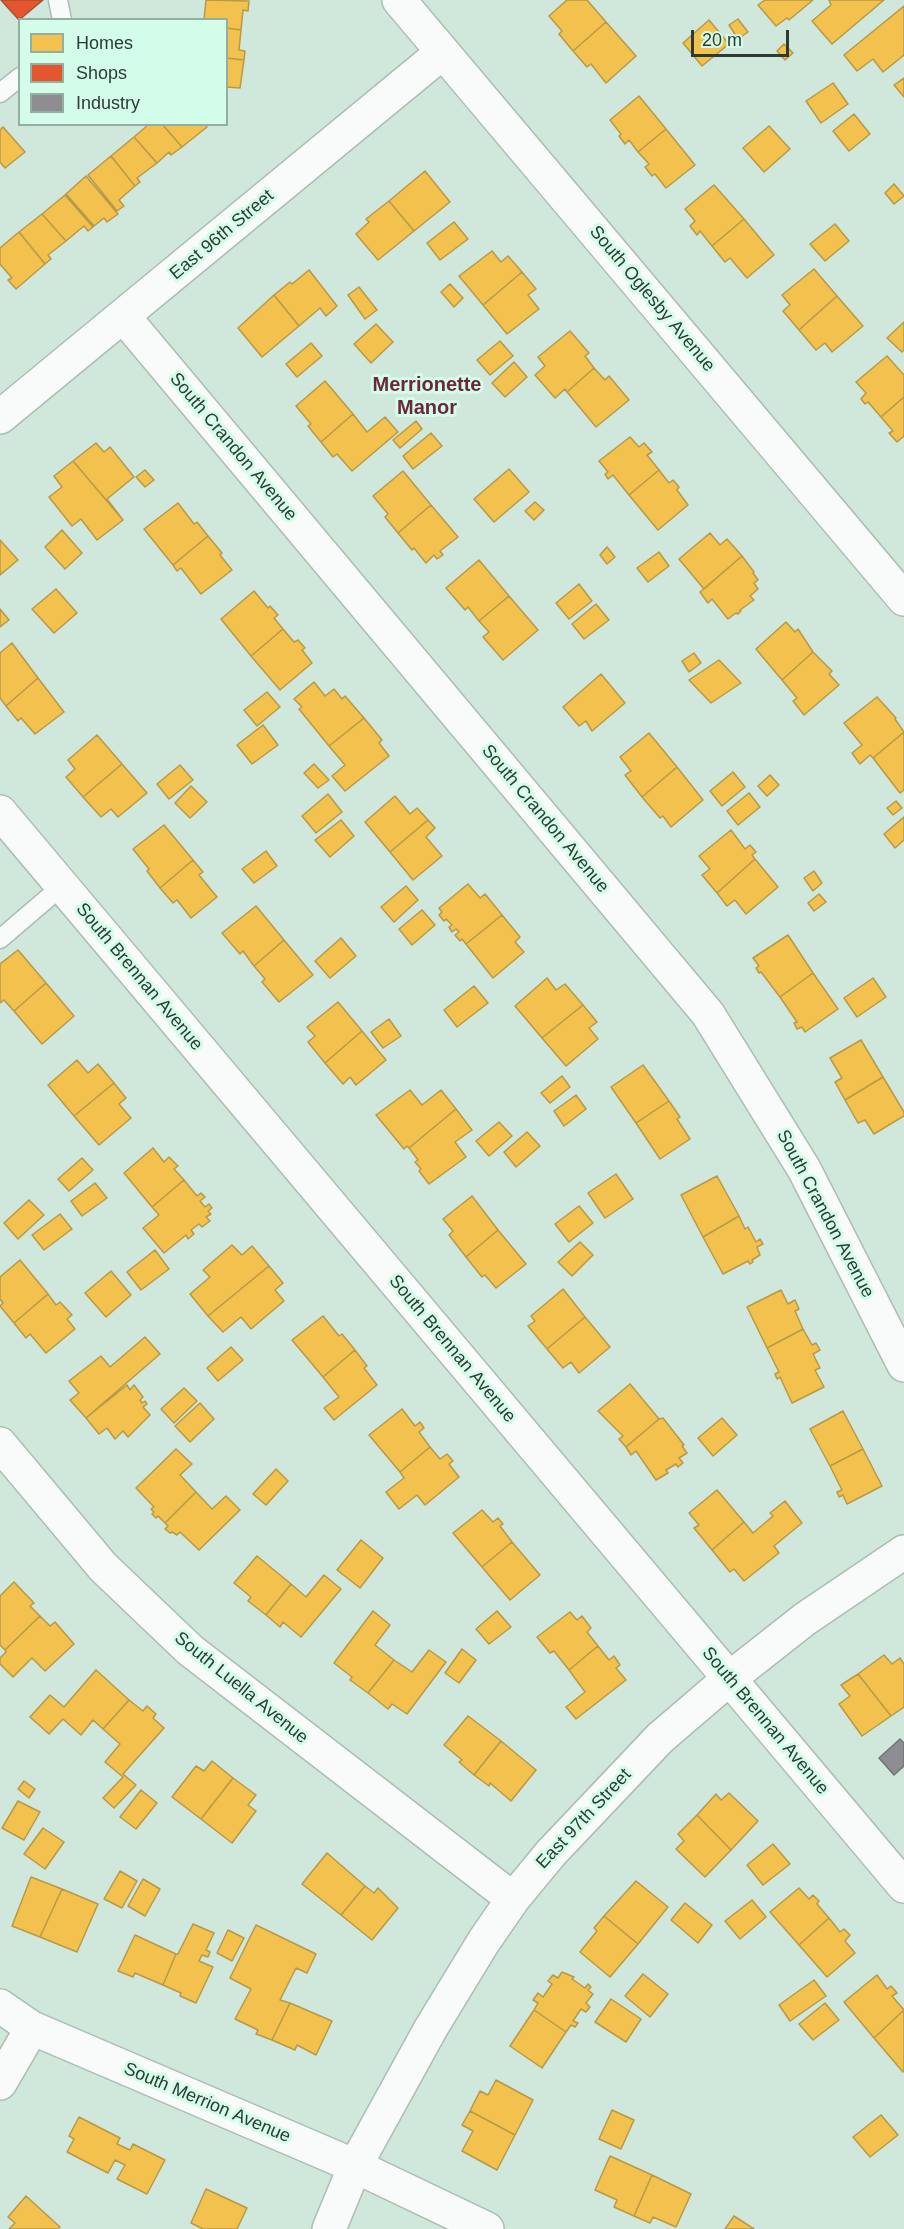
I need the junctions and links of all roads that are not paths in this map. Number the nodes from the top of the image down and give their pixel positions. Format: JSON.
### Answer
{"nodes":[{"id":1,"x":58,"y":0,"type":"edge"},
{"id":2,"x":399,"y":0,"type":"edge"},
{"id":3,"x":62,"y":18,"type":"edge"},
{"id":4,"x":443,"y":52,"type":"junction"},
{"id":5,"x":18,"y":79,"type":"edge"},
{"id":6,"x":0,"y":93,"type":"edge"},
{"id":7,"x":123,"y":316,"type":"junction"},
{"id":8,"x":0,"y":417,"type":"edge"},
{"id":9,"x":904,"y":599,"type":"edge"},
{"id":10,"x":0,"y":812,"type":"edge"},
{"id":11,"x":62,"y":886,"type":"junction"},
{"id":12,"x":0,"y":939,"type":"edge"},
{"id":13,"x":904,"y":1365,"type":"edge"},
{"id":14,"x":0,"y":1444,"type":"edge"},
{"id":15,"x":904,"y":1552,"type":"edge"},
{"id":16,"x":730,"y":1678,"type":"junction"},
{"id":17,"x":904,"y":1886,"type":"edge"},
{"id":18,"x":513,"y":1899,"type":"junction"},
{"id":19,"x":0,"y":2006,"type":"edge"},
{"id":20,"x":32,"y":2028,"type":"junction"},
{"id":21,"x":0,"y":2083,"type":"edge"},
{"id":22,"x":355,"y":2166,"type":"junction"},
{"id":23,"x":329,"y":2229,"type":"edge"},
{"id":24,"x":487,"y":2229,"type":"edge"}],
"edges":[{"from":1,"to":3,"type":"lane"},
{"from":2,"to":4,"type":"street","name":"South Oglesby Avenue"},
{"from":4,"to":7,"type":"street","name":"East 96th Street"},
{"from":4,"to":9,"type":"street","name":"South Oglesby Avenue"},
{"from":5,"to":6,"type":"lane"},
{"from":7,"to":8,"type":"street","name":"East 96th Street"},
{"from":7,"to":13,"type":"street","name":"South Crandon Avenue"},
{"from":10,"to":11,"type":"street","name":"South Brennan Avenue"},
{"from":11,"to":12,"type":"lane"},
{"from":11,"to":16,"type":"street","name":"South Brennan Avenue"},
{"from":14,"to":18,"type":"street","name":"South Luella Avenue"},
{"from":15,"to":16,"type":"street","name":"East 97th Street"},
{"from":16,"to":17,"type":"street","name":"South Brennan Avenue"},
{"from":16,"to":18,"type":"street","name":"East 97th Street"},
{"from":18,"to":22,"type":"street","name":"East 97th Street"},
{"from":19,"to":20,"type":"street","name":"South Merrion Avenue"},
{"from":20,"to":21,"type":"street"},
{"from":20,"to":22,"type":"street","name":"South Merrion Avenue"},
{"from":22,"to":23,"type":"street"},
{"from":22,"to":24,"type":"street"}]}
